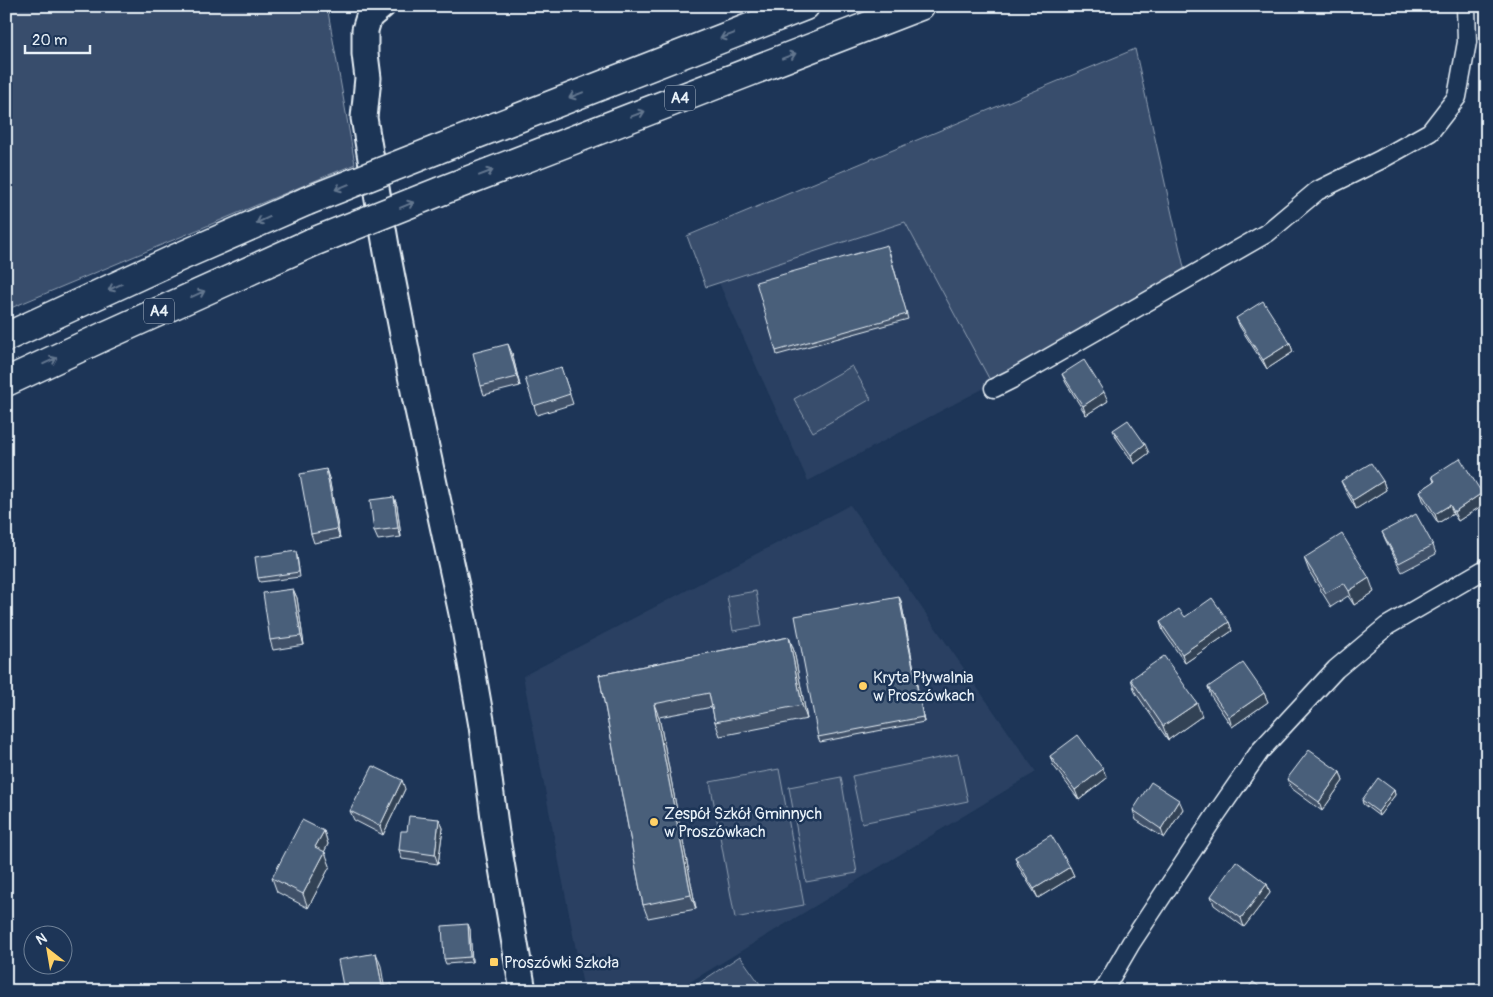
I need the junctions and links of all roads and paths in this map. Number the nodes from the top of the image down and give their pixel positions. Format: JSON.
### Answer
{"nodes":[{"id":1,"x":382,"y":6,"type":"edge"},
{"id":2,"x":806,"y":6,"type":"edge"},
{"id":3,"x":920,"y":6,"type":"edge"},
{"id":4,"x":1466,"y":6,"type":"edge"},
{"id":5,"x":6,"y":337,"type":"edge"},
{"id":6,"x":6,"y":382,"type":"edge"},
{"id":7,"x":994,"y":388,"type":"dead end"},
{"id":8,"x":1487,"y":568,"type":"edge"},
{"id":9,"x":523,"y":991,"type":"edge"},
{"id":10,"x":1103,"y":991,"type":"edge"}],
"edges":[{"from":1,"to":9,"type":"main road"},
{"from":2,"to":5,"type":"highway","number":"A4","one_way":true,"bridge":true},
{"from":6,"to":3,"type":"highway","number":"A4","one_way":true,"bridge":true},
{"from":4,"to":7,"type":"street"},
{"from":8,"to":10,"type":"street"}]}
